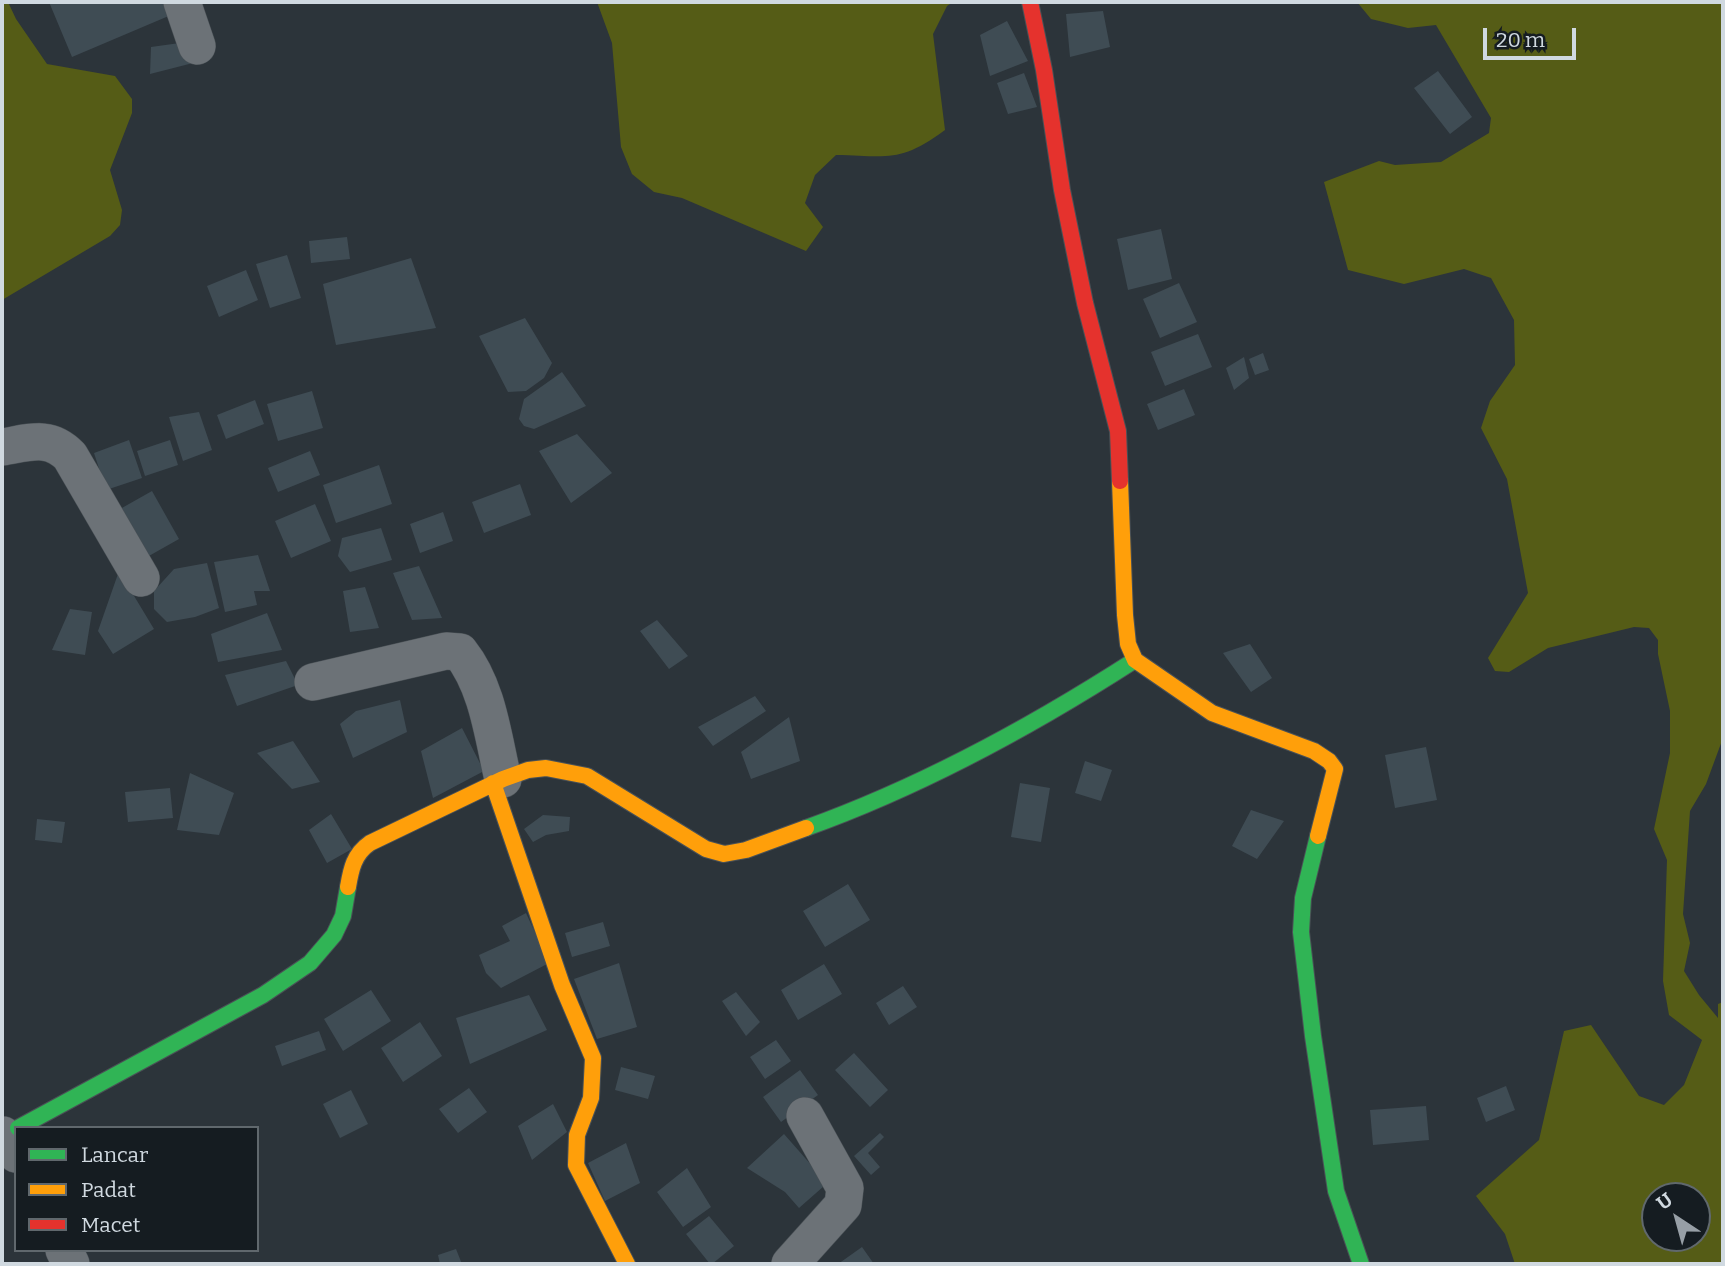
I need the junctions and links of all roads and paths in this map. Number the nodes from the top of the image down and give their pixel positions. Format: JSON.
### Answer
{"nodes":[{"id":1,"x":182,"y":2,"type":"edge"},
{"id":2,"x":1030,"y":2,"type":"edge"},
{"id":3,"x":197,"y":46,"type":"dead end"},
{"id":4,"x":2,"y":447,"type":"edge"},
{"id":5,"x":141,"y":579,"type":"dead end"},
{"id":6,"x":1135,"y":660,"type":"junction"},
{"id":7,"x":313,"y":682,"type":"dead end"},
{"id":8,"x":498,"y":781,"type":"junction"},
{"id":9,"x":805,"y":1116,"type":"dead end"},
{"id":10,"x":29,"y":1126,"type":"edge"},
{"id":11,"x":627,"y":1264,"type":"edge"},
{"id":12,"x":790,"y":1264,"type":"edge"},
{"id":13,"x":1361,"y":1264,"type":"edge"}],
"edges":[{"from":1,"to":3,"type":"street"},
{"from":2,"to":6,"type":"street"},
{"from":4,"to":5,"type":"street"},
{"from":6,"to":8,"type":"street"},
{"from":6,"to":13,"type":"street"},
{"from":7,"to":8,"type":"street"},
{"from":8,"to":10,"type":"street"},
{"from":8,"to":11,"type":"street"},
{"from":9,"to":12,"type":"street"}]}
